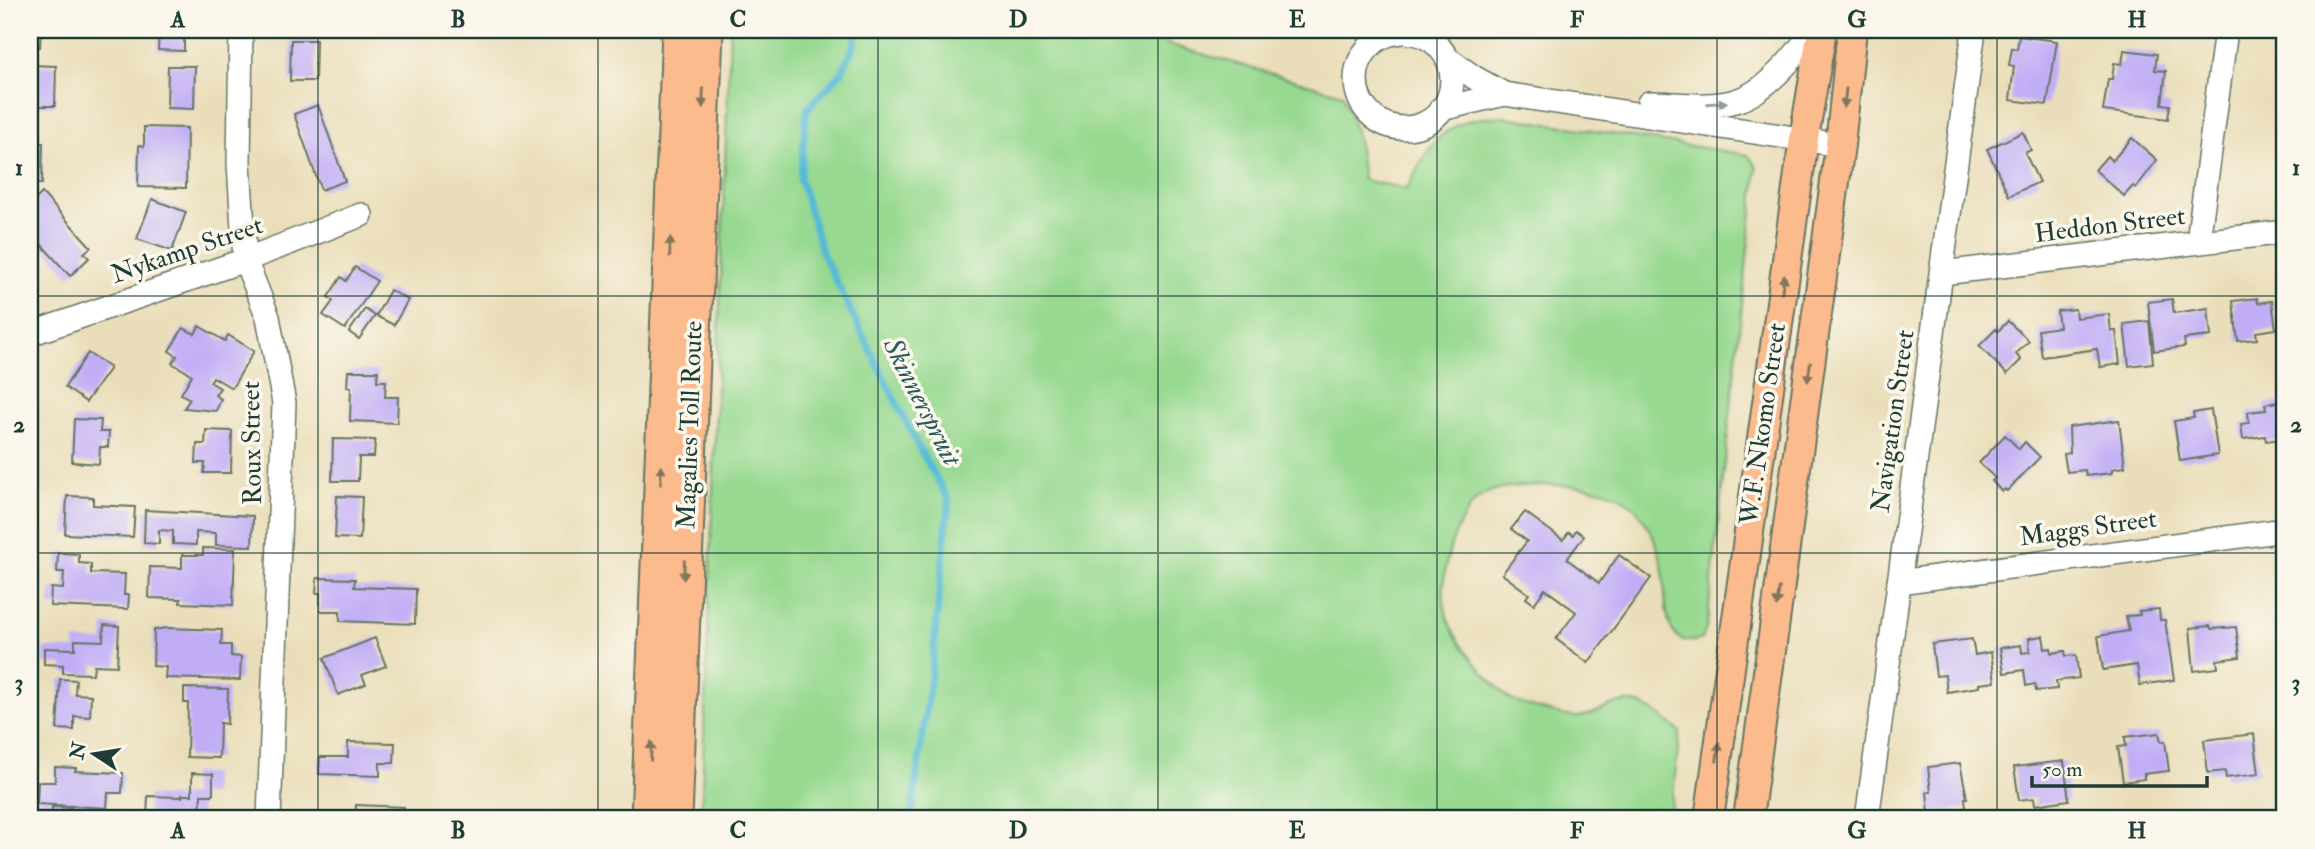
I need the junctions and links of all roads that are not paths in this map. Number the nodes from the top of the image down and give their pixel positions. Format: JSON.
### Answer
{"nodes":[{"id":1,"x":241,"y":30,"type":"edge"},
{"id":2,"x":679,"y":30,"type":"edge"},
{"id":3,"x":706,"y":30,"type":"edge"},
{"id":4,"x":1814,"y":30,"type":"edge"},
{"id":5,"x":1822,"y":30,"type":"edge"},
{"id":6,"x":1852,"y":30,"type":"edge"},
{"id":7,"x":1974,"y":30,"type":"edge"},
{"id":8,"x":2226,"y":30,"type":"edge"},
{"id":9,"x":1447,"y":58,"type":"junction"},
{"id":10,"x":1504,"y":94,"type":"junction"},
{"id":11,"x":1551,"y":101,"type":"junction"},
{"id":12,"x":1441,"y":109,"type":"junction"},
{"id":13,"x":1804,"y":138,"type":"junction"},
{"id":14,"x":1840,"y":145,"type":"junction"},
{"id":15,"x":361,"y":215,"type":"dead end"},
{"id":16,"x":2285,"y":232,"type":"edge"},
{"id":17,"x":2198,"y":242,"type":"junction"},
{"id":18,"x":245,"y":260,"type":"junction"},
{"id":19,"x":1942,"y":274,"type":"junction"},
{"id":20,"x":30,"y":334,"type":"edge"},
{"id":21,"x":2285,"y":530,"type":"edge"},
{"id":22,"x":1899,"y":582,"type":"junction"},
{"id":23,"x":268,"y":819,"type":"edge"},
{"id":24,"x":648,"y":819,"type":"edge"},
{"id":25,"x":675,"y":819,"type":"edge"},
{"id":26,"x":1709,"y":819,"type":"edge"},
{"id":27,"x":1748,"y":819,"type":"edge"},
{"id":28,"x":1867,"y":819,"type":"edge"}],
"edges":[{"from":1,"to":18,"type":"street","name":"Roux Street"},
{"from":24,"to":2,"type":"highway","name":"Magalies Toll Route","one_way":true},
{"from":3,"to":25,"type":"highway","name":"Magalies Toll Route","one_way":true},
{"from":11,"to":4,"type":"street","one_way":true},
{"from":5,"to":13,"type":"main road","name":"W.F. Nkomo Street"},
{"from":6,"to":14,"type":"main road","name":"W.F. Nkomo Street","one_way":true},
{"from":7,"to":19,"type":"street","name":"Navigation Street"},
{"from":8,"to":17,"type":"street"},
{"from":9,"to":10,"type":"street"},
{"from":9,"to":12,"type":"street"},
{"from":9,"to":12,"type":"street"},
{"from":10,"to":11,"type":"street"},
{"from":10,"to":12,"type":"street"},
{"from":11,"to":13,"type":"street"},
{"from":13,"to":14,"type":"street"},
{"from":26,"to":13,"type":"main road","name":"W.F. Nkomo Street","one_way":true},
{"from":14,"to":27,"type":"main road","name":"W.F. Nkomo Street","one_way":true},
{"from":15,"to":18,"type":"street","name":"Nykamp Street"},
{"from":16,"to":17,"type":"street","name":"Heddon Street"},
{"from":17,"to":19,"type":"street","name":"Heddon Street"},
{"from":18,"to":20,"type":"street","name":"Nykamp Street"},
{"from":18,"to":23,"type":"street","name":"Roux Street"},
{"from":19,"to":22,"type":"street","name":"Navigation Street"},
{"from":21,"to":22,"type":"street","name":"Maggs Street"},
{"from":22,"to":28,"type":"street","name":"Navigation Street"}]}
